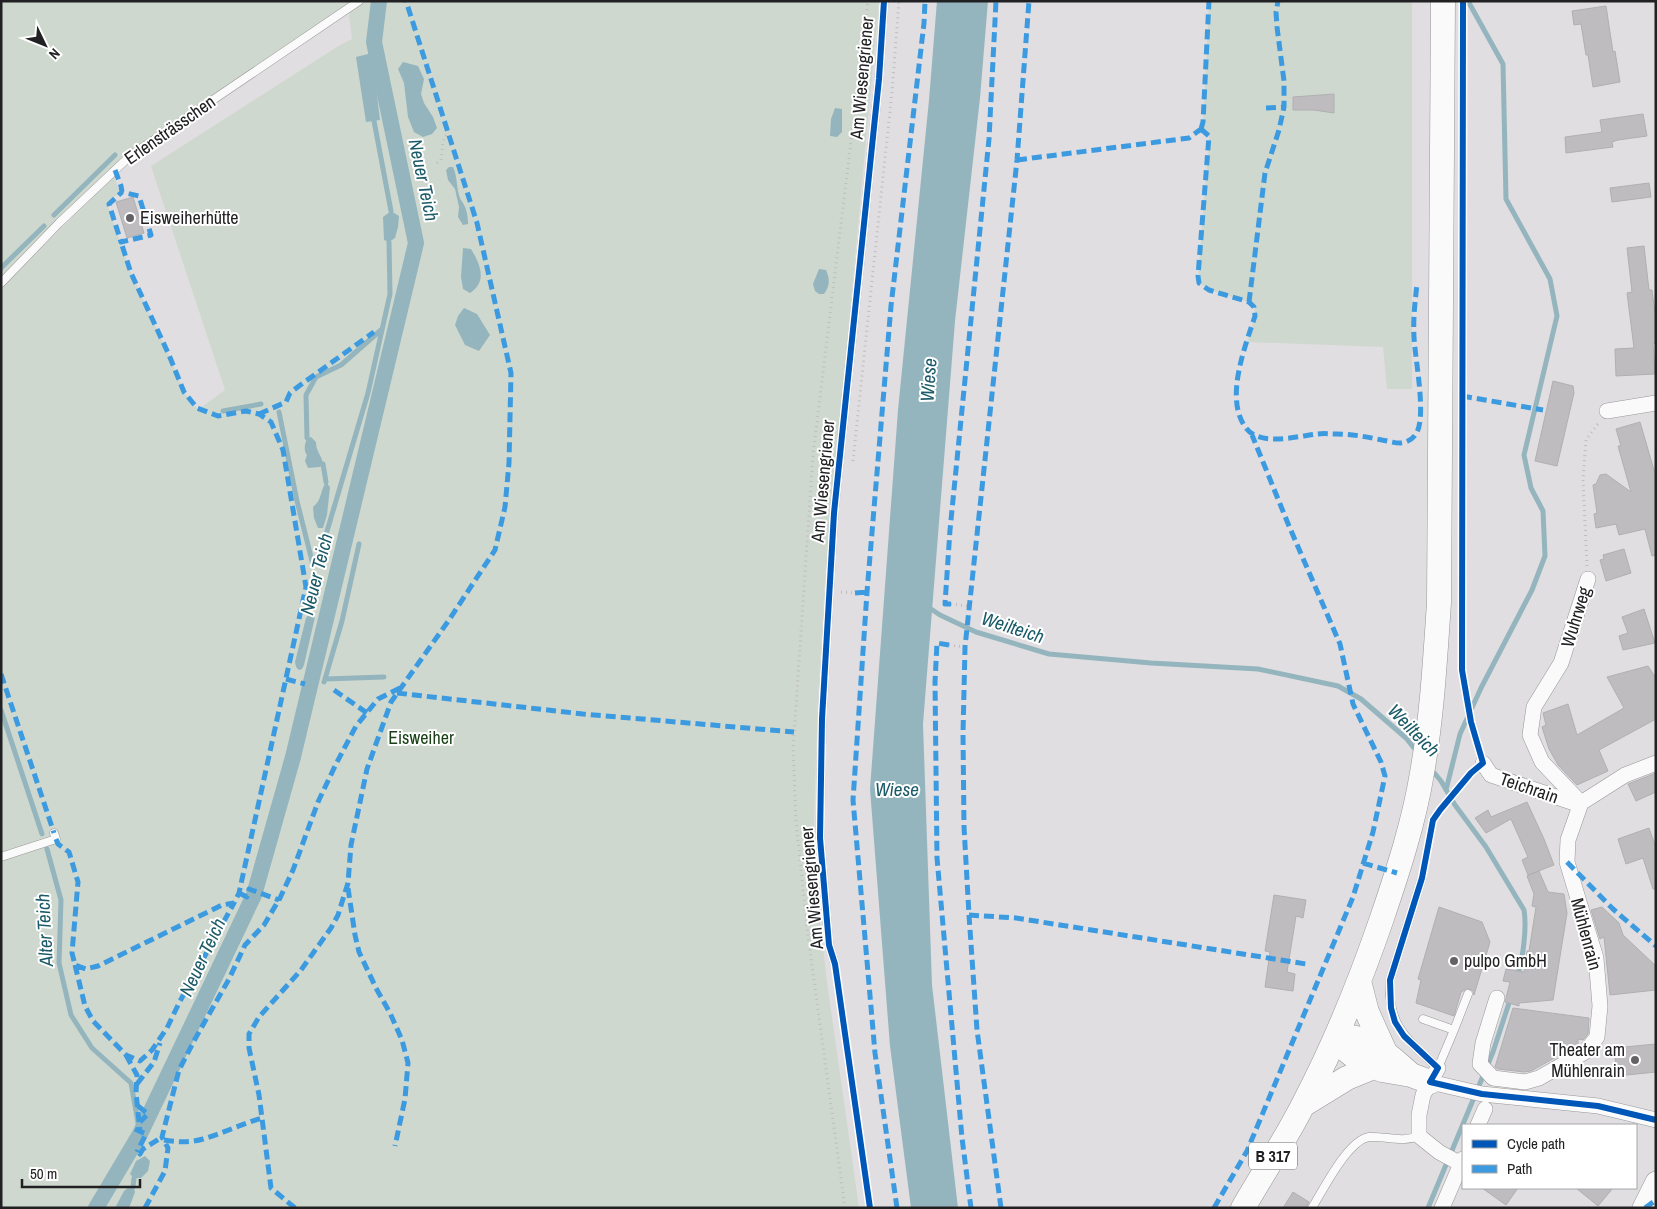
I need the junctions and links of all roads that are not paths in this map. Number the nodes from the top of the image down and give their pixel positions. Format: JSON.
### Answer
{"nodes":[{"id":1,"x":360,"y":1,"type":"edge"},
{"id":2,"x":884,"y":1,"type":"edge"},
{"id":3,"x":1443,"y":1,"type":"edge"},
{"id":4,"x":1,"y":283,"type":"edge"},
{"id":5,"x":1656,"y":403,"type":"edge"},
{"id":6,"x":1607,"y":412,"type":"road end"},
{"id":7,"x":1588,"y":579,"type":"road end"},
{"id":8,"x":1482,"y":763,"type":"dead end"},
{"id":9,"x":1656,"y":763,"type":"edge"},
{"id":10,"x":1580,"y":804,"type":"junction"},
{"id":11,"x":54,"y":833,"type":"dead end"},
{"id":12,"x":1,"y":857,"type":"edge"},
{"id":13,"x":1422,"y":878,"type":"dead end"},
{"id":14,"x":835,"y":964,"type":"dead end"},
{"id":15,"x":1359,"y":981,"type":"junction"},
{"id":16,"x":1468,"y":994,"type":"dead end"},
{"id":17,"x":1497,"y":998,"type":"dead end"},
{"id":18,"x":1423,"y":1019,"type":"dead end"},
{"id":19,"x":1454,"y":1030,"type":"junction"},
{"id":20,"x":1337,"y":1035,"type":"junction"},
{"id":21,"x":1380,"y":1059,"type":"junction"},
{"id":22,"x":1426,"y":1075,"type":"junction"},
{"id":23,"x":1303,"y":1105,"type":"junction"},
{"id":24,"x":1485,"y":1109,"type":"dead end"},
{"id":25,"x":1656,"y":1120,"type":"edge"},
{"id":26,"x":1478,"y":1124,"type":"edge"},
{"id":27,"x":1418,"y":1136,"type":"junction"},
{"id":28,"x":1462,"y":1161,"type":"edge"},
{"id":29,"x":1656,"y":1182,"type":"edge"},
{"id":30,"x":1243,"y":1208,"type":"edge"},
{"id":31,"x":1312,"y":1208,"type":"edge"},
{"id":32,"x":1442,"y":1208,"type":"edge"},
{"id":33,"x":1643,"y":1208,"type":"edge"}],
"edges":[{"from":1,"to":4,"type":"lane","name":"Erlensträsschen"},
{"from":2,"to":14,"type":"lane","name":"Am Wiesengriener"},
{"from":3,"to":15,"type":"main road","number":"B 317"},
{"from":5,"to":6,"type":"street"},
{"from":7,"to":10,"type":"street","name":"Wuhrweg"},
{"from":8,"to":10,"type":"street","name":"Teichrain"},
{"from":9,"to":10,"type":"street"},
{"from":10,"to":17,"type":"street","name":"Mühlenrain"},
{"from":11,"to":12,"type":"lane"},
{"from":13,"to":22,"type":"lane"},
{"from":15,"to":20,"type":"main road","number":"B 317"},
{"from":15,"to":21,"type":"main road"},
{"from":16,"to":19,"type":"lane"},
{"from":18,"to":19,"type":"lane"},
{"from":19,"to":22,"type":"lane"},
{"from":20,"to":21,"type":"main road"},
{"from":20,"to":23,"type":"main road","number":"B 317"},
{"from":21,"to":22,"type":"main road"},
{"from":21,"to":23,"type":"main road"},
{"from":22,"to":25,"type":"street"},
{"from":22,"to":27,"type":"street"},
{"from":23,"to":30,"type":"main road","number":"B 317"},
{"from":24,"to":26,"type":"street"},
{"from":27,"to":28,"type":"street"},
{"from":27,"to":31,"type":"lane"},
{"from":28,"to":32,"type":"street"},
{"from":29,"to":33,"type":"street"}]}
